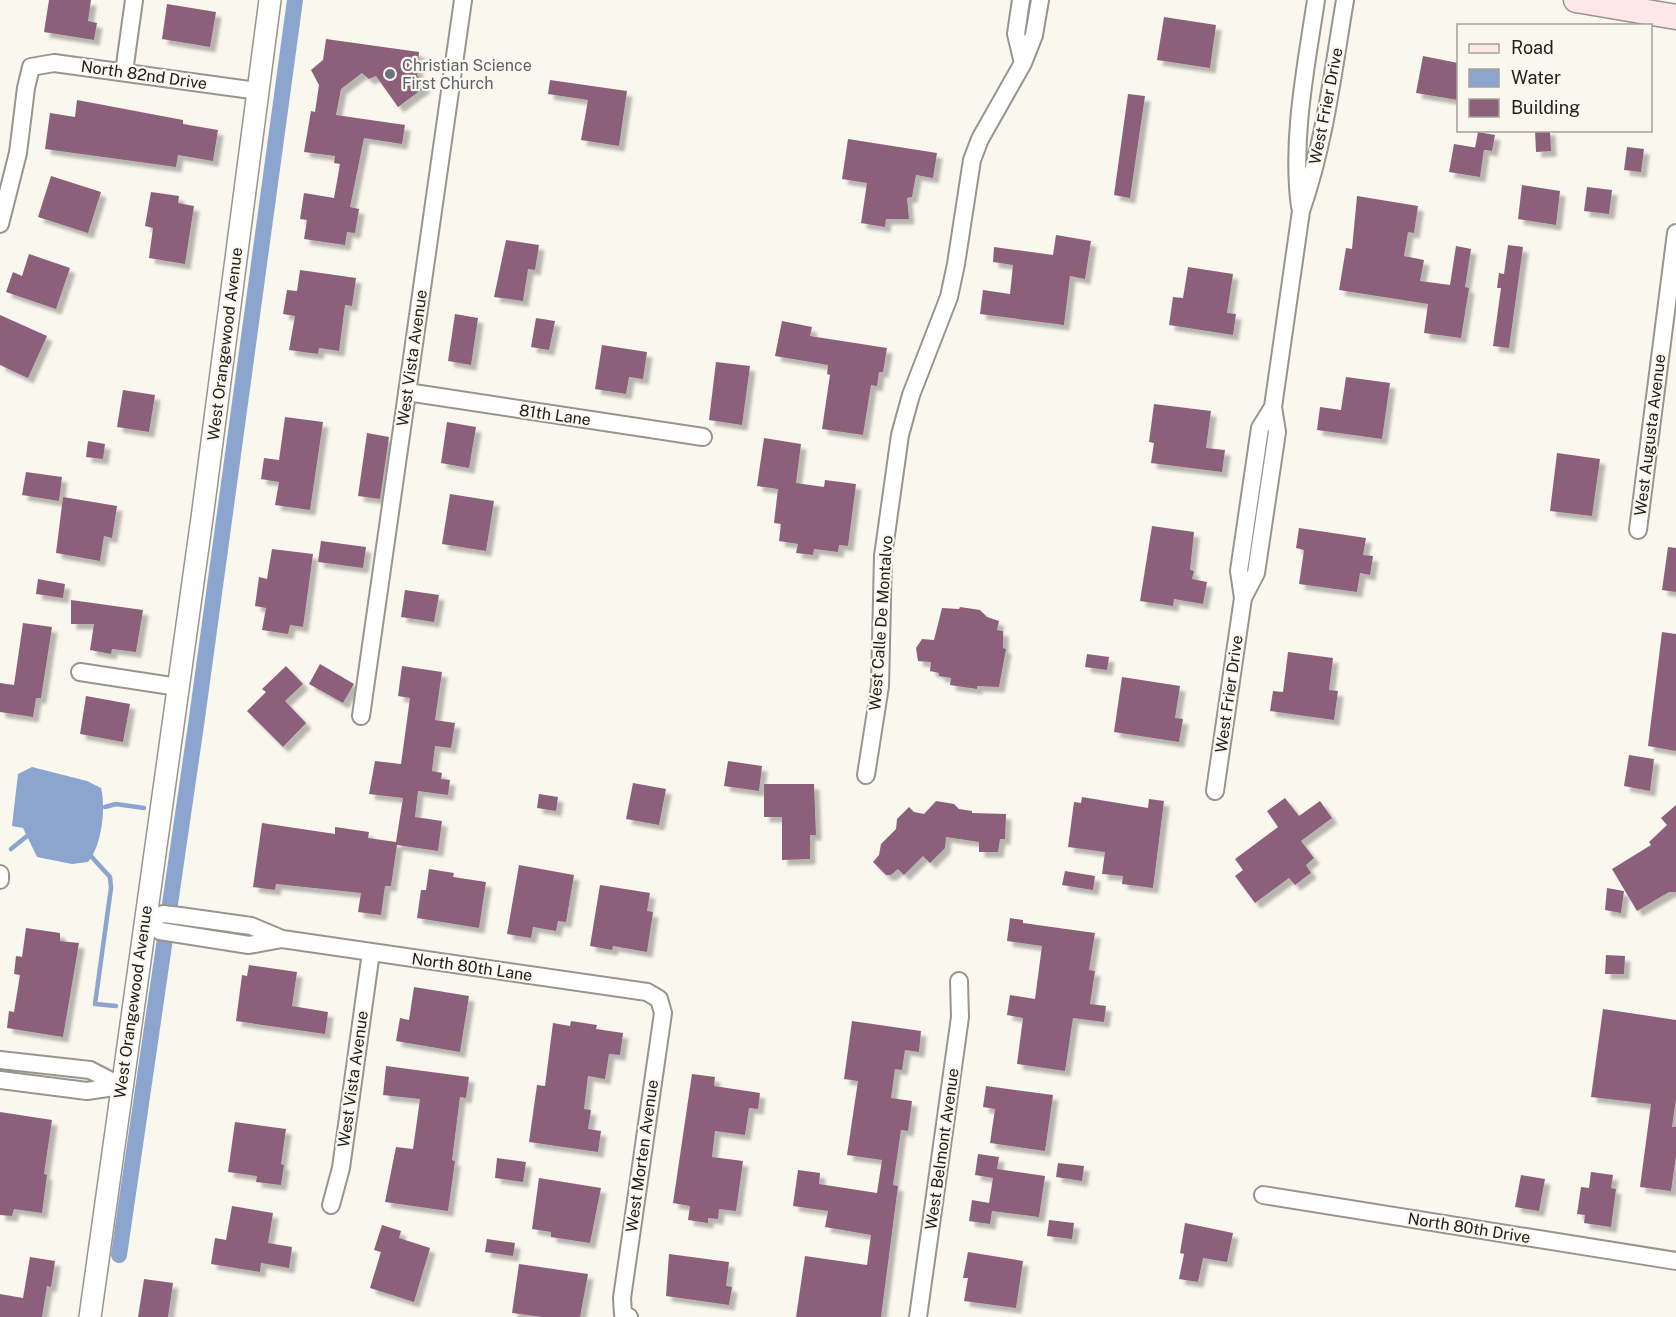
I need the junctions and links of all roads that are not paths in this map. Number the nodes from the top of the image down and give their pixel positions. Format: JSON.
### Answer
{"nodes":[{"id":1,"x":134,"y":0,"type":"edge"},
{"id":2,"x":270,"y":0,"type":"edge"},
{"id":3,"x":463,"y":0,"type":"edge"},
{"id":4,"x":1316,"y":0,"type":"edge"},
{"id":5,"x":1345,"y":0,"type":"edge"},
{"id":6,"x":1576,"y":0,"type":"edge"},
{"id":7,"x":1021,"y":3,"type":"edge"},
{"id":8,"x":1039,"y":4,"type":"edge"},
{"id":9,"x":1676,"y":16,"type":"edge"},
{"id":10,"x":1308,"y":51,"type":"junction"},
{"id":11,"x":1337,"y":55,"type":"junction"},
{"id":12,"x":1023,"y":63,"type":"junction"},
{"id":13,"x":124,"y":72,"type":"junction"},
{"id":14,"x":258,"y":91,"type":"junction"},
{"id":15,"x":1301,"y":211,"type":"junction"},
{"id":16,"x":0,"y":224,"type":"edge"},
{"id":17,"x":1676,"y":233,"type":"edge"},
{"id":18,"x":407,"y":392,"type":"junction"},
{"id":19,"x":703,"y":436,"type":"dead end"},
{"id":20,"x":1638,"y":530,"type":"dead end"},
{"id":21,"x":80,"y":672,"type":"dead end"},
{"id":22,"x":178,"y":687,"type":"junction"},
{"id":23,"x":361,"y":716,"type":"dead end"},
{"id":24,"x":866,"y":775,"type":"dead end"},
{"id":25,"x":1215,"y":790,"type":"dead end"},
{"id":26,"x":0,"y":874,"type":"edge"},
{"id":27,"x":0,"y":880,"type":"edge"},
{"id":28,"x":163,"y":923,"type":"junction"},
{"id":29,"x":230,"y":923,"type":"junction"},
{"id":30,"x":282,"y":939,"type":"junction"},
{"id":31,"x":228,"y":942,"type":"junction"},
{"id":32,"x":371,"y":952,"type":"junction"},
{"id":33,"x":959,"y":981,"type":"dead end"},
{"id":34,"x":659,"y":999,"type":"joint"},
{"id":35,"x":0,"y":1060,"type":"edge"},
{"id":36,"x":50,"y":1064,"type":"junction"},
{"id":37,"x":0,"y":1080,"type":"edge"},
{"id":38,"x":46,"y":1086,"type":"junction"},
{"id":39,"x":121,"y":1086,"type":"junction"},
{"id":40,"x":1263,"y":1195,"type":"dead end"},
{"id":41,"x":331,"y":1205,"type":"dead end"},
{"id":42,"x":1676,"y":1261,"type":"edge"},
{"id":43,"x":626,"y":1315,"type":"edge"},
{"id":44,"x":90,"y":1317,"type":"edge"},
{"id":45,"x":918,"y":1317,"type":"edge"}],
"edges":[{"from":1,"to":13,"type":"street"},
{"from":2,"to":14,"type":"street","name":"West Orangewood Avenue"},
{"from":3,"to":18,"type":"street","name":"West Vista Avenue"},
{"from":4,"to":10,"type":"street","name":"West Frier Drive"},
{"from":5,"to":11,"type":"street","name":"West Frier Drive"},
{"from":6,"to":9,"type":"main road"},
{"from":7,"to":8,"type":"street"},
{"from":7,"to":12,"type":"street"},
{"from":8,"to":12,"type":"street","name":"West Calle De Montalvo"},
{"from":10,"to":11,"type":"street"},
{"from":10,"to":15,"type":"street","name":"West Frier Drive"},
{"from":11,"to":15,"type":"street","name":"West Frier Drive"},
{"from":12,"to":24,"type":"street","name":"West Calle De Montalvo"},
{"from":13,"to":14,"type":"street","name":"North 82nd Drive"},
{"from":13,"to":16,"type":"street","name":"North 82nd Drive"},
{"from":14,"to":22,"type":"street","name":"West Orangewood Avenue"},
{"from":15,"to":25,"type":"street","name":"West Frier Drive"},
{"from":17,"to":20,"type":"street","name":"West Augusta Avenue"},
{"from":18,"to":19,"type":"street","name":"81th Lane"},
{"from":18,"to":23,"type":"street","name":"West Vista Avenue"},
{"from":21,"to":22,"type":"street"},
{"from":22,"to":28,"type":"street","name":"West Orangewood Avenue"},
{"from":26,"to":27,"type":"street"},
{"from":28,"to":29,"type":"street","name":"North 80th Lane"},
{"from":28,"to":31,"type":"street","name":"North 80th Lane"},
{"from":28,"to":39,"type":"street","name":"West Orangewood Avenue"},
{"from":29,"to":30,"type":"street","name":"North 80th Lane"},
{"from":29,"to":31,"type":"street"},
{"from":30,"to":31,"type":"street","name":"North 80th Lane"},
{"from":30,"to":32,"type":"street","name":"North 80th Lane"},
{"from":32,"to":34,"type":"street","name":"North 80th Lane"},
{"from":32,"to":41,"type":"street","name":"West Vista Avenue"},
{"from":33,"to":45,"type":"street","name":"West Belmont Avenue"},
{"from":34,"to":43,"type":"street","name":"West Morten Avenue"},
{"from":35,"to":36,"type":"street"},
{"from":36,"to":38,"type":"street"},
{"from":36,"to":39,"type":"street"},
{"from":37,"to":38,"type":"street"},
{"from":38,"to":39,"type":"street"},
{"from":39,"to":44,"type":"street","name":"West Orangewood Avenue"},
{"from":40,"to":42,"type":"street","name":"North 80th Drive"}]}
